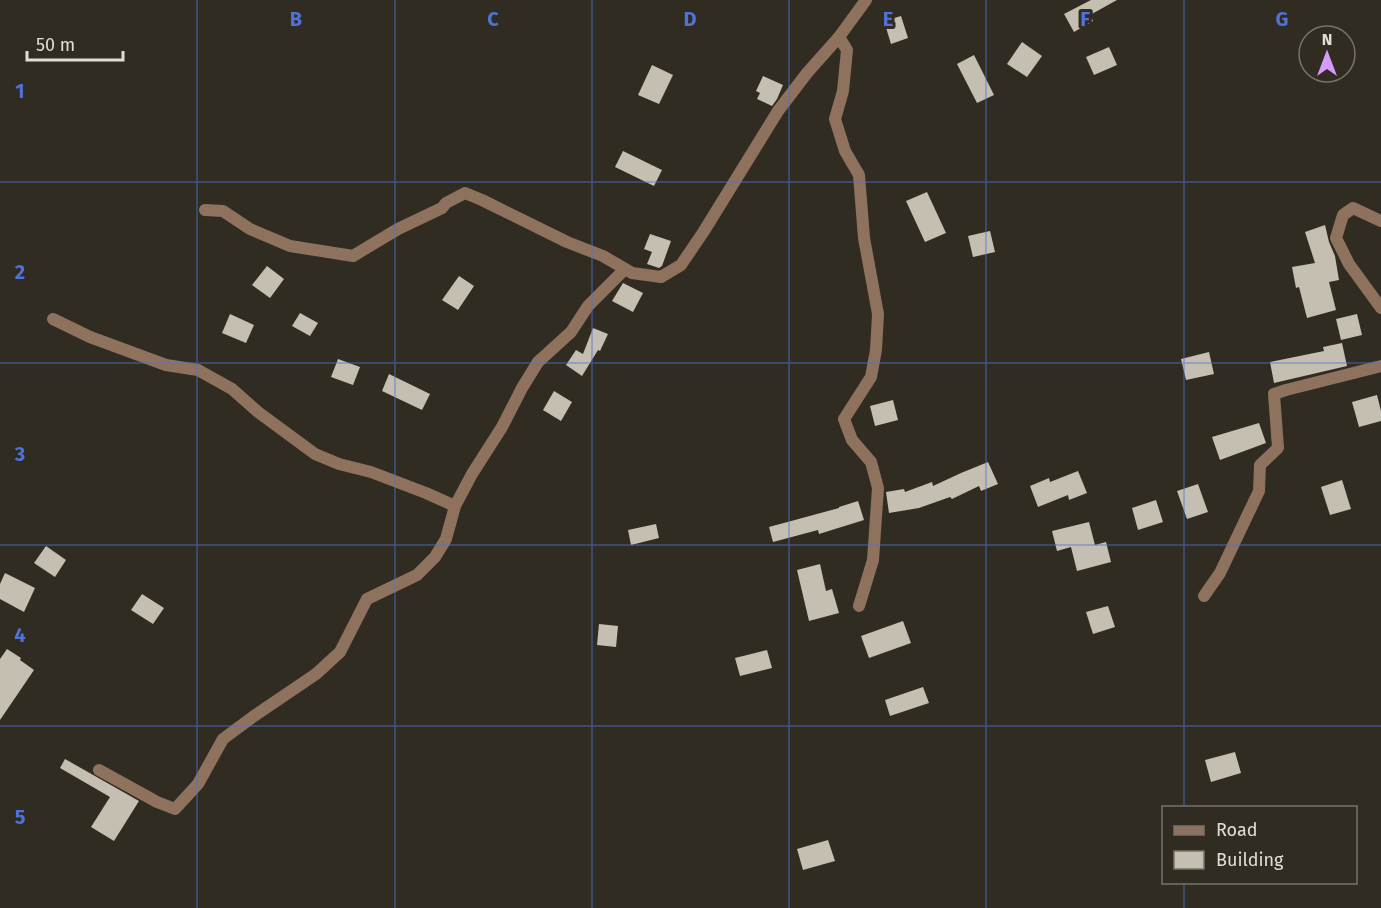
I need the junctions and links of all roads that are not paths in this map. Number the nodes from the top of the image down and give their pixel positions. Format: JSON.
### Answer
{"nodes":[{"id":1,"x":866,"y":0,"type":"edge"},
{"id":2,"x":839,"y":37,"type":"junction"},
{"id":3,"x":205,"y":210,"type":"dead end"},
{"id":4,"x":1381,"y":221,"type":"edge"},
{"id":5,"x":626,"y":269,"type":"junction"},
{"id":6,"x":1381,"y":308,"type":"edge"},
{"id":7,"x":52,"y":319,"type":"dead end"},
{"id":8,"x":1381,"y":366,"type":"edge"},
{"id":9,"x":455,"y":506,"type":"junction"},
{"id":10,"x":1204,"y":596,"type":"dead end"},
{"id":11,"x":859,"y":606,"type":"dead end"},
{"id":12,"x":99,"y":770,"type":"dead end"}],
"edges":[{"from":1,"to":2,"type":"street"},
{"from":2,"to":5,"type":"street"},
{"from":2,"to":11,"type":"street"},
{"from":3,"to":5,"type":"street"},
{"from":4,"to":6,"type":"street"},
{"from":5,"to":9,"type":"street"},
{"from":7,"to":9,"type":"street"},
{"from":8,"to":10,"type":"street"},
{"from":9,"to":12,"type":"street"}]}
